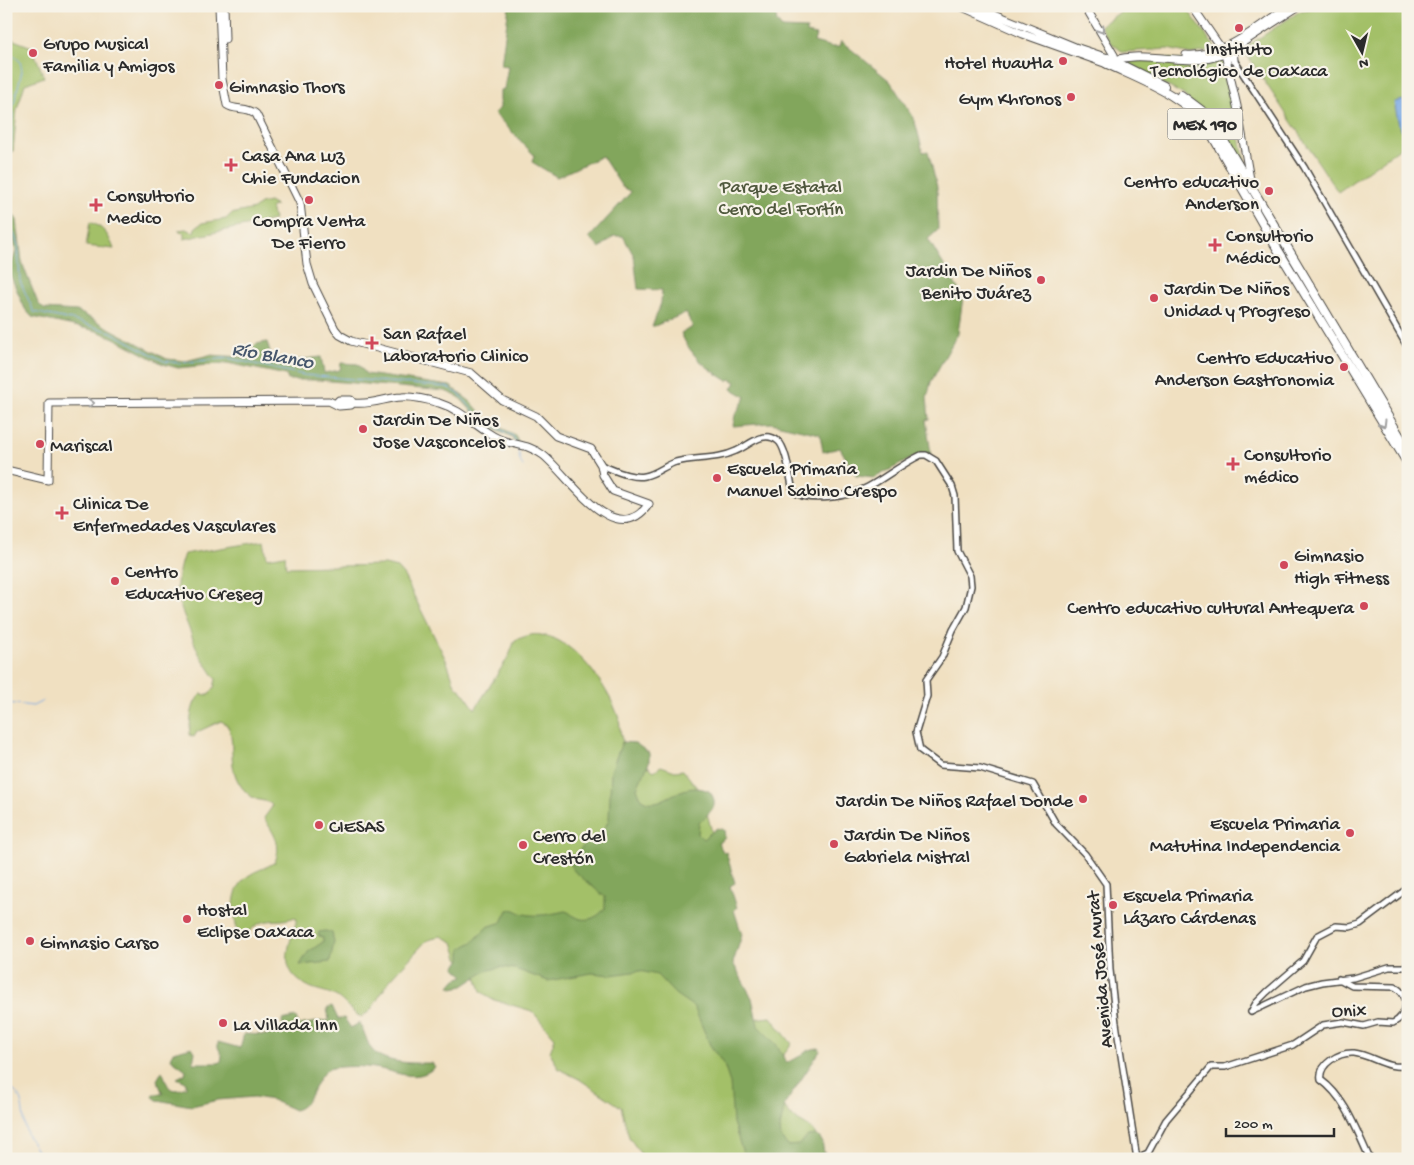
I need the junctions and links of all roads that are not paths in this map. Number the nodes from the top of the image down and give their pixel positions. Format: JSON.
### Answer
{"nodes":[{"id":1,"x":219,"y":6,"type":"edge"},
{"id":2,"x":224,"y":6,"type":"edge"},
{"id":3,"x":960,"y":6,"type":"edge"},
{"id":4,"x":975,"y":6,"type":"edge"},
{"id":5,"x":1085,"y":6,"type":"edge"},
{"id":6,"x":1192,"y":6,"type":"edge"},
{"id":7,"x":1289,"y":6,"type":"edge"},
{"id":8,"x":1299,"y":6,"type":"edge"},
{"id":9,"x":1283,"y":13,"type":"junction"},
{"id":10,"x":1233,"y":49,"type":"junction"},
{"id":11,"x":1224,"y":52,"type":"junction"},
{"id":12,"x":1111,"y":60,"type":"junction"},
{"id":13,"x":1234,"y":60,"type":"junction"},
{"id":14,"x":227,"y":103,"type":"junction"},
{"id":15,"x":1251,"y":188,"type":"junction"},
{"id":16,"x":1408,"y":348,"type":"edge"},
{"id":17,"x":1408,"y":450,"type":"edge"},
{"id":18,"x":1408,"y":464,"type":"edge"},
{"id":19,"x":601,"y":465,"type":"junction"},
{"id":20,"x":6,"y":470,"type":"edge"},
{"id":21,"x":1408,"y":888,"type":"edge"},
{"id":22,"x":1408,"y":967,"type":"edge"},
{"id":23,"x":1339,"y":979,"type":"junction"},
{"id":24,"x":1408,"y":1065,"type":"edge"},
{"id":25,"x":1137,"y":1159,"type":"edge"},
{"id":26,"x":1370,"y":1159,"type":"edge"}],
"edges":[{"from":1,"to":14,"type":"main road"},
{"from":2,"to":14,"type":"main road"},
{"from":3,"to":12,"type":"main road","number":"MEX 190"},
{"from":4,"to":12,"type":"main road","number":"MEX 190"},
{"from":5,"to":12,"type":"main road","one_way":true},
{"from":6,"to":11,"type":"main road"},
{"from":7,"to":9,"type":"main road","number":"MEX 190"},
{"from":8,"to":9,"type":"main road","number":"MEX 190"},
{"from":9,"to":10,"type":"main road","number":"MEX 190"},
{"from":9,"to":11,"type":"main road","number":"MEX 190"},
{"from":10,"to":11,"type":"main road","number":"MEX 190"},
{"from":10,"to":13,"type":"main road"},
{"from":11,"to":12,"type":"main road","number":"MEX 190"},
{"from":11,"to":13,"type":"street"},
{"from":11,"to":15,"type":"main road","number":"MEX 190"},
{"from":12,"to":15,"type":"highway","number":"MEX 190"},
{"from":12,"to":18,"type":"highway","number":"MEX 190","one_way":true},
{"from":13,"to":16,"type":"street"},
{"from":14,"to":19,"type":"main road"},
{"from":15,"to":17,"type":"highway","number":"MEX 190"},
{"from":20,"to":19,"type":"main road","one_way":true},
{"from":19,"to":25,"type":"street","name":"Avenida José Murat"},
{"from":21,"to":23,"type":"street"},
{"from":22,"to":23,"type":"street"},
{"from":23,"to":25,"type":"street","name":"Onix"},
{"from":24,"to":26,"type":"street"}]}
